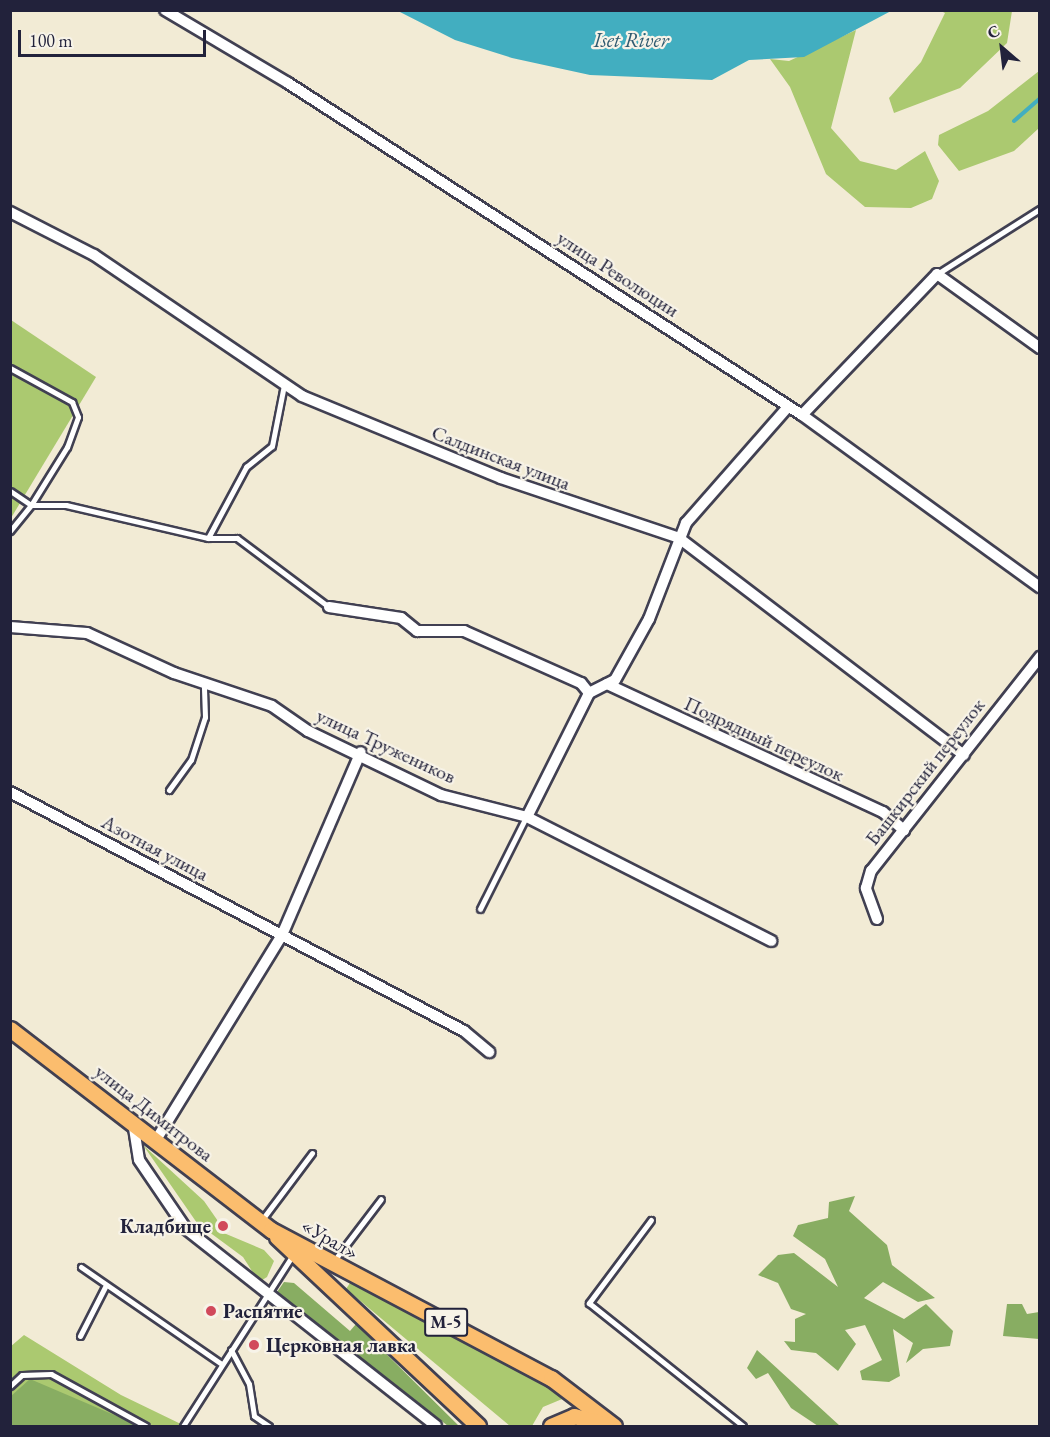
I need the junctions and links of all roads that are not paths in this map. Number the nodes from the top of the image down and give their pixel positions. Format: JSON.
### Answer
{"nodes":[{"id":1,"x":165,"y":10,"type":"edge"},
{"id":2,"x":1040,"y":209,"type":"edge"},
{"id":3,"x":10,"y":212,"type":"edge"},
{"id":4,"x":937,"y":274,"type":"junction"},
{"id":5,"x":1040,"y":348,"type":"edge"},
{"id":6,"x":10,"y":368,"type":"edge"},
{"id":7,"x":284,"y":385,"type":"junction"},
{"id":8,"x":787,"y":408,"type":"junction"},
{"id":9,"x":802,"y":416,"type":"junction"},
{"id":10,"x":10,"y":491,"type":"edge"},
{"id":11,"x":31,"y":506,"type":"junction"},
{"id":12,"x":10,"y":531,"type":"edge"},
{"id":13,"x":208,"y":538,"type":"junction"},
{"id":14,"x":679,"y":538,"type":"junction"},
{"id":15,"x":1040,"y":587,"type":"edge"},
{"id":16,"x":329,"y":607,"type":"joint"},
{"id":17,"x":10,"y":627,"type":"edge"},
{"id":18,"x":1040,"y":657,"type":"edge"},
{"id":19,"x":204,"y":683,"type":"junction"},
{"id":20,"x":607,"y":684,"type":"junction"},
{"id":21,"x":589,"y":693,"type":"junction"},
{"id":22,"x":361,"y":752,"type":"junction"},
{"id":23,"x":964,"y":754,"type":"junction"},
{"id":24,"x":169,"y":790,"type":"dead end"},
{"id":25,"x":10,"y":792,"type":"edge"},
{"id":26,"x":527,"y":817,"type":"junction"},
{"id":27,"x":904,"y":830,"type":"junction"},
{"id":28,"x":480,"y":909,"type":"dead end"},
{"id":29,"x":877,"y":919,"type":"dead end"},
{"id":30,"x":282,"y":935,"type":"junction"},
{"id":31,"x":771,"y":941,"type":"dead end"},
{"id":32,"x":10,"y":1029,"type":"edge"},
{"id":33,"x":489,"y":1052,"type":"dead end"},
{"id":34,"x":132,"y":1122,"type":"junction"},
{"id":35,"x":156,"y":1140,"type":"junction"},
{"id":36,"x":312,"y":1153,"type":"dead end"},
{"id":37,"x":381,"y":1199,"type":"dead end"},
{"id":38,"x":651,"y":1220,"type":"dead end"},
{"id":39,"x":266,"y":1226,"type":"junction"},
{"id":40,"x":292,"y":1256,"type":"junction"},
{"id":41,"x":331,"y":1266,"type":"junction"},
{"id":42,"x":81,"y":1267,"type":"dead end"},
{"id":43,"x":105,"y":1287,"type":"junction"},
{"id":44,"x":267,"y":1290,"type":"junction"},
{"id":45,"x":80,"y":1336,"type":"dead end"},
{"id":46,"x":231,"y":1350,"type":"junction"},
{"id":47,"x":220,"y":1363,"type":"junction"},
{"id":48,"x":10,"y":1386,"type":"edge"},
{"id":49,"x":146,"y":1426,"type":"edge"},
{"id":50,"x":183,"y":1426,"type":"edge"},
{"id":51,"x":269,"y":1426,"type":"edge"},
{"id":52,"x":436,"y":1426,"type":"edge"},
{"id":53,"x":478,"y":1426,"type":"edge"},
{"id":54,"x":551,"y":1426,"type":"edge"},
{"id":55,"x":609,"y":1426,"type":"edge"},
{"id":56,"x":614,"y":1426,"type":"edge"},
{"id":57,"x":743,"y":1426,"type":"edge"}],
"edges":[{"from":1,"to":8,"type":"street","name":"улица Революции"},
{"from":2,"to":4,"type":"lane"},
{"from":3,"to":7,"type":"street","name":"Салдинская улица"},
{"from":4,"to":5,"type":"street"},
{"from":4,"to":9,"type":"street"},
{"from":6,"to":11,"type":"lane"},
{"from":7,"to":13,"type":"lane"},
{"from":7,"to":14,"type":"street","name":"Салдинская улица"},
{"from":8,"to":9,"type":"street","name":"улица Революции"},
{"from":8,"to":14,"type":"street"},
{"from":9,"to":15,"type":"street","name":"улица Революции"},
{"from":10,"to":11,"type":"lane"},
{"from":11,"to":12,"type":"lane"},
{"from":11,"to":13,"type":"lane"},
{"from":13,"to":16,"type":"lane"},
{"from":14,"to":20,"type":"street"},
{"from":14,"to":23,"type":"street","name":"Салдинская улица"},
{"from":16,"to":21,"type":"street"},
{"from":17,"to":19,"type":"street","name":"улица Тружеников"},
{"from":18,"to":23,"type":"street","name":"Башкирский переулок"},
{"from":19,"to":22,"type":"street","name":"улица Тружеников"},
{"from":19,"to":24,"type":"lane"},
{"from":20,"to":21,"type":"street"},
{"from":20,"to":27,"type":"street","name":"Подрядный переулок"},
{"from":21,"to":26,"type":"street"},
{"from":22,"to":26,"type":"street","name":"улица Тружеников"},
{"from":22,"to":30,"type":"street"},
{"from":23,"to":27,"type":"street","name":"Башкирский переулок"},
{"from":25,"to":30,"type":"street","name":"Азотная улица"},
{"from":26,"to":28,"type":"lane"},
{"from":26,"to":31,"type":"street","name":"улица Тружеников"},
{"from":27,"to":29,"type":"street","name":"Башкирский переулок"},
{"from":30,"to":33,"type":"street","name":"Азотная улица"},
{"from":30,"to":35,"type":"street"},
{"from":32,"to":34,"type":"main road","name":"улица Димитрова"},
{"from":34,"to":35,"type":"main road","name":"улица Димитрова"},
{"from":34,"to":44,"type":"street"},
{"from":35,"to":39,"type":"main road","name":"улица Димитрова"},
{"from":36,"to":39,"type":"lane"},
{"from":37,"to":41,"type":"lane"},
{"from":38,"to":57,"type":"lane"},
{"from":39,"to":40,"type":"main road","name":"«Урал»","number":"М-5"},
{"from":39,"to":41,"type":"main road","name":"«Урал»","number":"М-5"},
{"from":40,"to":44,"type":"lane"},
{"from":40,"to":53,"type":"main road","name":"«Урал»","number":"М-5"},
{"from":41,"to":56,"type":"main road","name":"«Урал»","number":"М-5"},
{"from":42,"to":43,"type":"lane"},
{"from":43,"to":45,"type":"lane"},
{"from":43,"to":47,"type":"lane"},
{"from":44,"to":46,"type":"lane"},
{"from":44,"to":52,"type":"street"},
{"from":46,"to":47,"type":"lane"},
{"from":46,"to":51,"type":"lane"},
{"from":47,"to":50,"type":"lane"},
{"from":48,"to":49,"type":"lane"},
{"from":54,"to":55,"type":"main road"}]}
